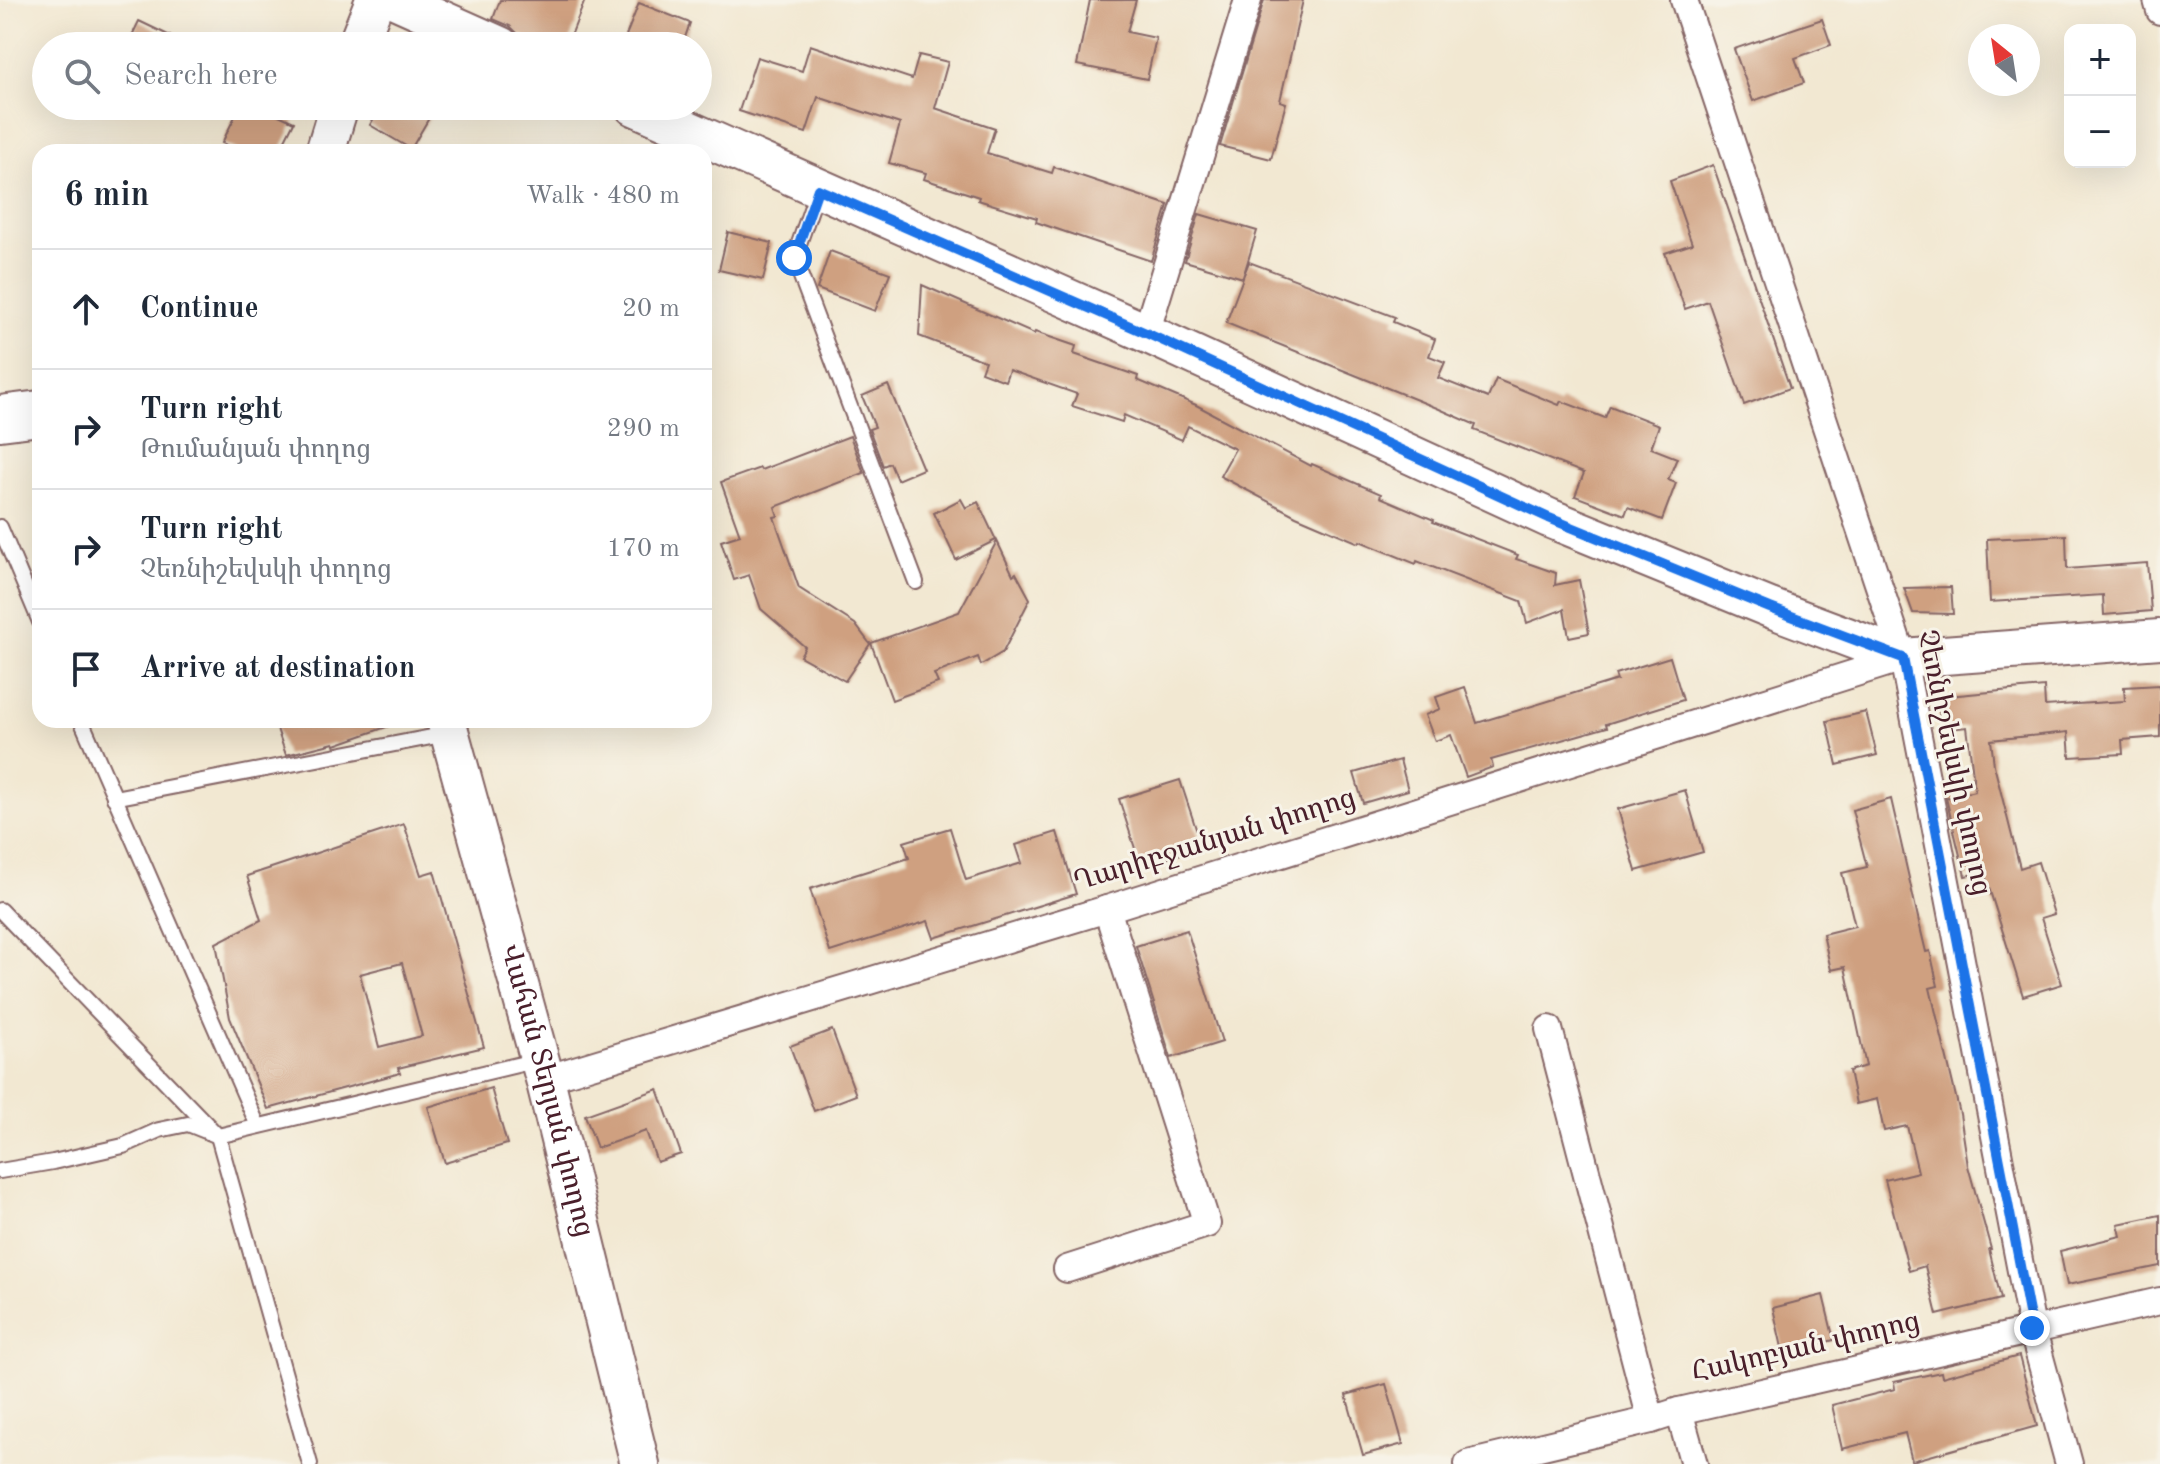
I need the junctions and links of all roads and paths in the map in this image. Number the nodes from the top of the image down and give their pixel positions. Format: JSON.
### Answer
{"nodes":[{"id":1,"x":375,"y":0,"type":"edge"},
{"id":2,"x":397,"y":0,"type":"edge"},
{"id":3,"x":1248,"y":0,"type":"edge"},
{"id":4,"x":1684,"y":0,"type":"edge"},
{"id":5,"x":2157,"y":0,"type":"edge"},
{"id":6,"x":2160,"y":11,"type":"edge"},
{"id":7,"x":362,"y":32,"type":"edge"},
{"id":8,"x":469,"y":32,"type":"edge"},
{"id":9,"x":335,"y":120,"type":"edge"},
{"id":10,"x":665,"y":120,"type":"edge"},
{"id":11,"x":327,"y":144,"type":"edge"},
{"id":12,"x":818,"y":189,"type":"junction"},
{"id":13,"x":1146,"y":333,"type":"junction"},
{"id":14,"x":32,"y":414,"type":"edge"},
{"id":15,"x":0,"y":418,"type":"edge"},
{"id":16,"x":0,"y":527,"type":"edge"},
{"id":17,"x":916,"y":582,"type":"dead end"},
{"id":18,"x":32,"y":603,"type":"edge"},
{"id":19,"x":2160,"y":639,"type":"edge"},
{"id":20,"x":1903,"y":658,"type":"junction"},
{"id":21,"x":84,"y":728,"type":"edge"},
{"id":22,"x":443,"y":728,"type":"edge"},
{"id":23,"x":448,"y":728,"type":"edge"},
{"id":24,"x":114,"y":798,"type":"junction"},
{"id":25,"x":1107,"y":909,"type":"junction"},
{"id":26,"x":0,"y":910,"type":"edge"},
{"id":27,"x":1549,"y":1029,"type":"dead end"},
{"id":28,"x":542,"y":1069,"type":"junction"},
{"id":29,"x":258,"y":1126,"type":"junction"},
{"id":30,"x":218,"y":1136,"type":"junction"},
{"id":31,"x":0,"y":1171,"type":"edge"},
{"id":32,"x":1067,"y":1269,"type":"dead end"},
{"id":33,"x":2160,"y":1301,"type":"edge"},
{"id":34,"x":2032,"y":1328,"type":"junction"},
{"id":35,"x":1679,"y":1411,"type":"junction"},
{"id":36,"x":1651,"y":1420,"type":"junction"},
{"id":37,"x":310,"y":1464,"type":"edge"},
{"id":38,"x":640,"y":1464,"type":"edge"},
{"id":39,"x":1468,"y":1464,"type":"edge"},
{"id":40,"x":1694,"y":1464,"type":"edge"},
{"id":41,"x":2069,"y":1464,"type":"edge"}],
"edges":[{"from":1,"to":7,"type":"main road"},
{"from":2,"to":8,"type":"main road"},
{"from":3,"to":13,"type":"street"},
{"from":4,"to":20,"type":"street","name":"Չեռնիշեվսկի փողոց"},
{"from":5,"to":6,"type":"street"},
{"from":9,"to":11,"type":"main road"},
{"from":10,"to":12,"type":"main road"},
{"from":12,"to":13,"type":"main road"},
{"from":12,"to":17,"type":"lane"},
{"from":13,"to":20,"type":"main road"},
{"from":14,"to":15,"type":"highway"},
{"from":16,"to":18,"type":"lane"},
{"from":19,"to":20,"type":"main road"},
{"from":20,"to":25,"type":"street","name":"Ղարիբջանյան փողոց"},
{"from":20,"to":34,"type":"street","name":"Չեռնիշեվսկի փողոց"},
{"from":21,"to":24,"type":"lane"},
{"from":22,"to":24,"type":"lane"},
{"from":23,"to":28,"type":"main road","name":"Վահան Տերյան փողոց"},
{"from":24,"to":29,"type":"lane"},
{"from":25,"to":28,"type":"street","name":"Ղարիբջանյան փողոց"},
{"from":25,"to":32,"type":"street"},
{"from":26,"to":30,"type":"lane"},
{"from":27,"to":36,"type":"street"},
{"from":28,"to":29,"type":"lane"},
{"from":28,"to":38,"type":"main road","name":"Վահան Տերյան փողոց"},
{"from":29,"to":30,"type":"lane"},
{"from":30,"to":31,"type":"lane"},
{"from":30,"to":37,"type":"lane"},
{"from":33,"to":34,"type":"street","name":"Հակոբյան փողոց"},
{"from":34,"to":35,"type":"street","name":"Հակոբյան փողոց"},
{"from":34,"to":41,"type":"street","name":"Չեռնիշեվսկի փողոց"},
{"from":35,"to":36,"type":"street","name":"Հակոբյան փողոց"},
{"from":35,"to":40,"type":"street"},
{"from":36,"to":39,"type":"street","name":"Հակոբյան փողոց"}]}
